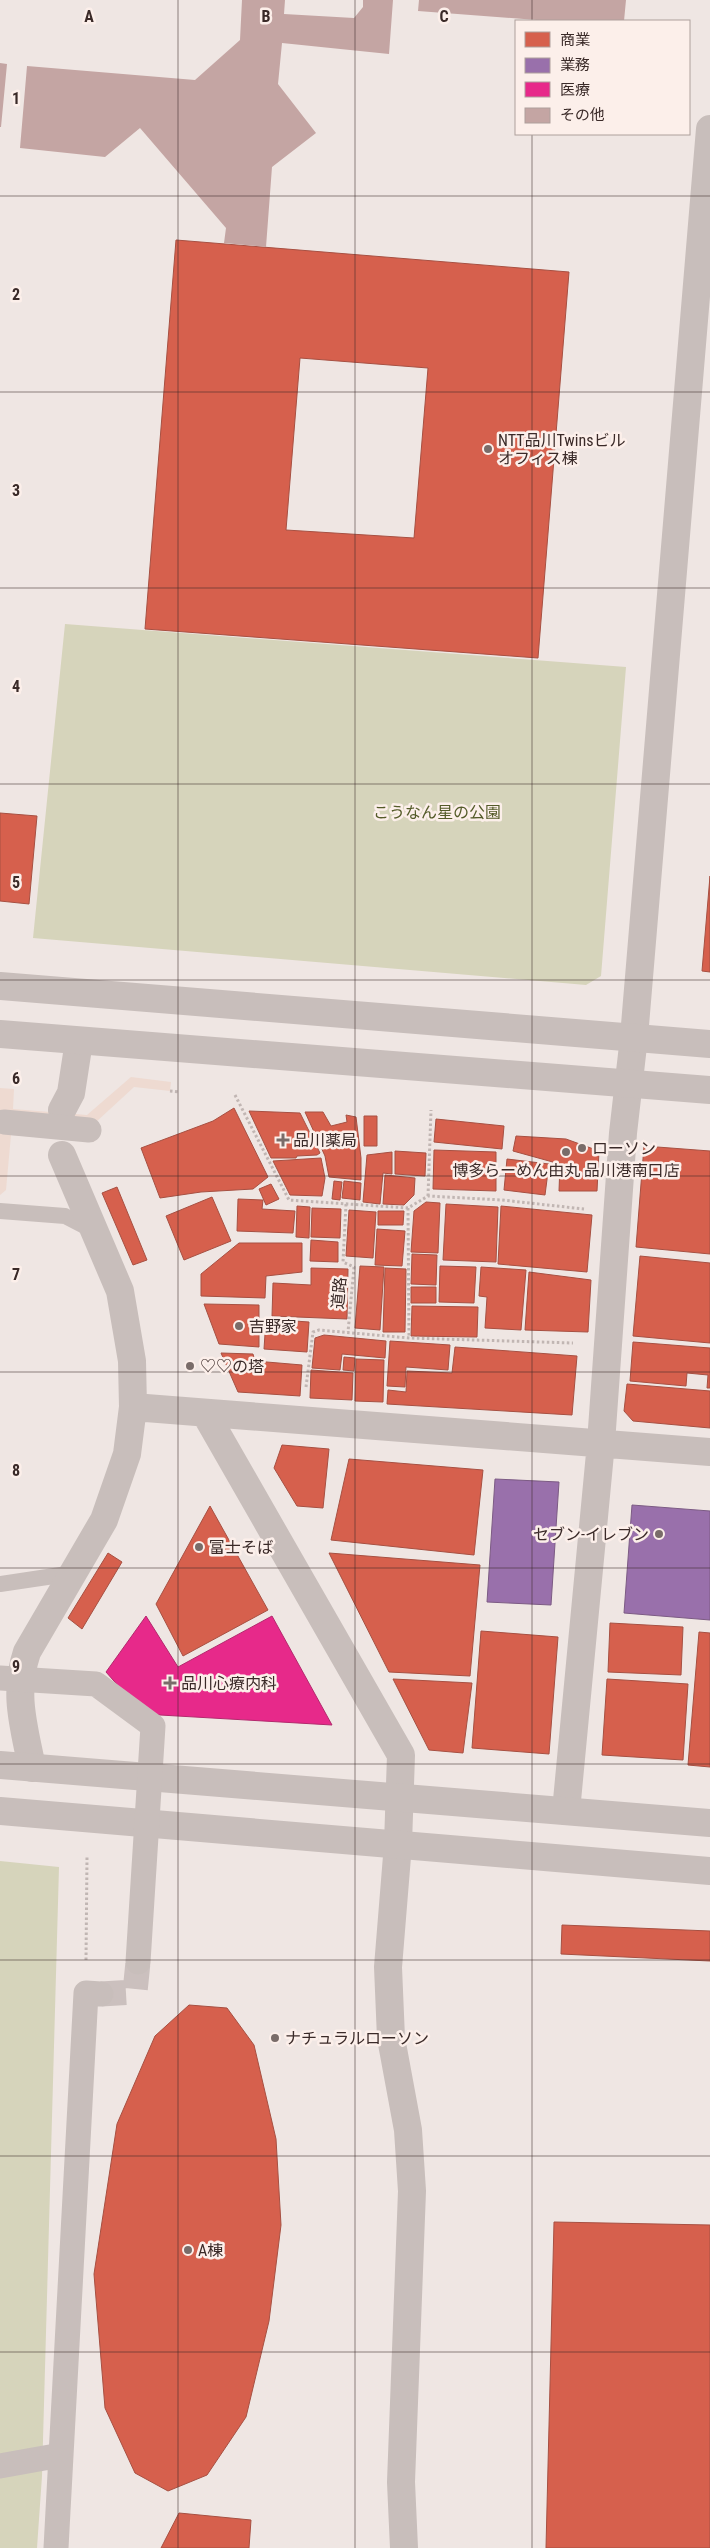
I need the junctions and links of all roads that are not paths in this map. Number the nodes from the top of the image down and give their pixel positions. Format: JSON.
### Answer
{"nodes":[{"id":1,"x":710,"y":129,"type":"edge"},
{"id":2,"x":0,"y":986,"type":"edge"},
{"id":3,"x":0,"y":1034,"type":"edge"},
{"id":4,"x":634,"y":1038,"type":"junction"},
{"id":5,"x":79,"y":1041,"type":"junction"},
{"id":6,"x":710,"y":1044,"type":"edge"},
{"id":7,"x":628,"y":1082,"type":"junction"},
{"id":8,"x":710,"y":1090,"type":"edge"},
{"id":9,"x":62,"y":1110,"type":"dead end"},
{"id":10,"x":4,"y":1122,"type":"dead end"},
{"id":11,"x":89,"y":1130,"type":"dead end"},
{"id":12,"x":62,"y":1155,"type":"dead end"},
{"id":13,"x":0,"y":1211,"type":"edge"},
{"id":14,"x":95,"y":1232,"type":"junction"},
{"id":15,"x":134,"y":1407,"type":"junction"},
{"id":16,"x":206,"y":1413,"type":"junction"},
{"id":17,"x":601,"y":1443,"type":"junction"},
{"id":18,"x":710,"y":1452,"type":"edge"},
{"id":19,"x":74,"y":1572,"type":"junction"},
{"id":20,"x":0,"y":1584,"type":"edge"},
{"id":21,"x":0,"y":1678,"type":"edge"},
{"id":22,"x":0,"y":1765,"type":"edge"},
{"id":23,"x":32,"y":1768,"type":"junction"},
{"id":24,"x":400,"y":1798,"type":"junction"},
{"id":25,"x":0,"y":1811,"type":"edge"},
{"id":26,"x":566,"y":1812,"type":"junction"},
{"id":27,"x":710,"y":1823,"type":"edge"},
{"id":28,"x":398,"y":1844,"type":"junction"},
{"id":29,"x":710,"y":1871,"type":"edge"},
{"id":30,"x":138,"y":1962,"type":"tunnel mouth"},
{"id":31,"x":94,"y":1993,"type":"road end"},
{"id":32,"x":61,"y":2455,"type":"junction"},
{"id":33,"x":0,"y":2466,"type":"edge"},
{"id":34,"x":56,"y":2548,"type":"edge"},
{"id":35,"x":404,"y":2548,"type":"edge"}],
"edges":[{"from":1,"to":4,"type":"street"},
{"from":2,"to":4,"type":"street"},
{"from":3,"to":5,"type":"street"},
{"from":4,"to":6,"type":"street"},
{"from":4,"to":7,"type":"street"},
{"from":5,"to":7,"type":"street"},
{"from":5,"to":9,"type":"street"},
{"from":7,"to":8,"type":"street"},
{"from":7,"to":17,"type":"street"},
{"from":10,"to":11,"type":"street","bridge":true},
{"from":12,"to":14,"type":"street"},
{"from":13,"to":14,"type":"lane"},
{"from":14,"to":15,"type":"street"},
{"from":15,"to":16,"type":"street"},
{"from":15,"to":19,"type":"street"},
{"from":16,"to":17,"type":"street"},
{"from":16,"to":24,"type":"street"},
{"from":17,"to":18,"type":"street"},
{"from":17,"to":26,"type":"street"},
{"from":19,"to":20,"type":"lane"},
{"from":19,"to":23,"type":"street"},
{"from":21,"to":30,"type":"street","bridge":true},
{"from":22,"to":23,"type":"street"},
{"from":23,"to":24,"type":"street"},
{"from":24,"to":26,"type":"street"},
{"from":24,"to":28,"type":"street"},
{"from":25,"to":28,"type":"street"},
{"from":26,"to":27,"type":"street"},
{"from":28,"to":29,"type":"street"},
{"from":28,"to":35,"type":"street"},
{"from":31,"to":32,"type":"street"},
{"from":32,"to":33,"type":"street"},
{"from":32,"to":34,"type":"street"}]}
